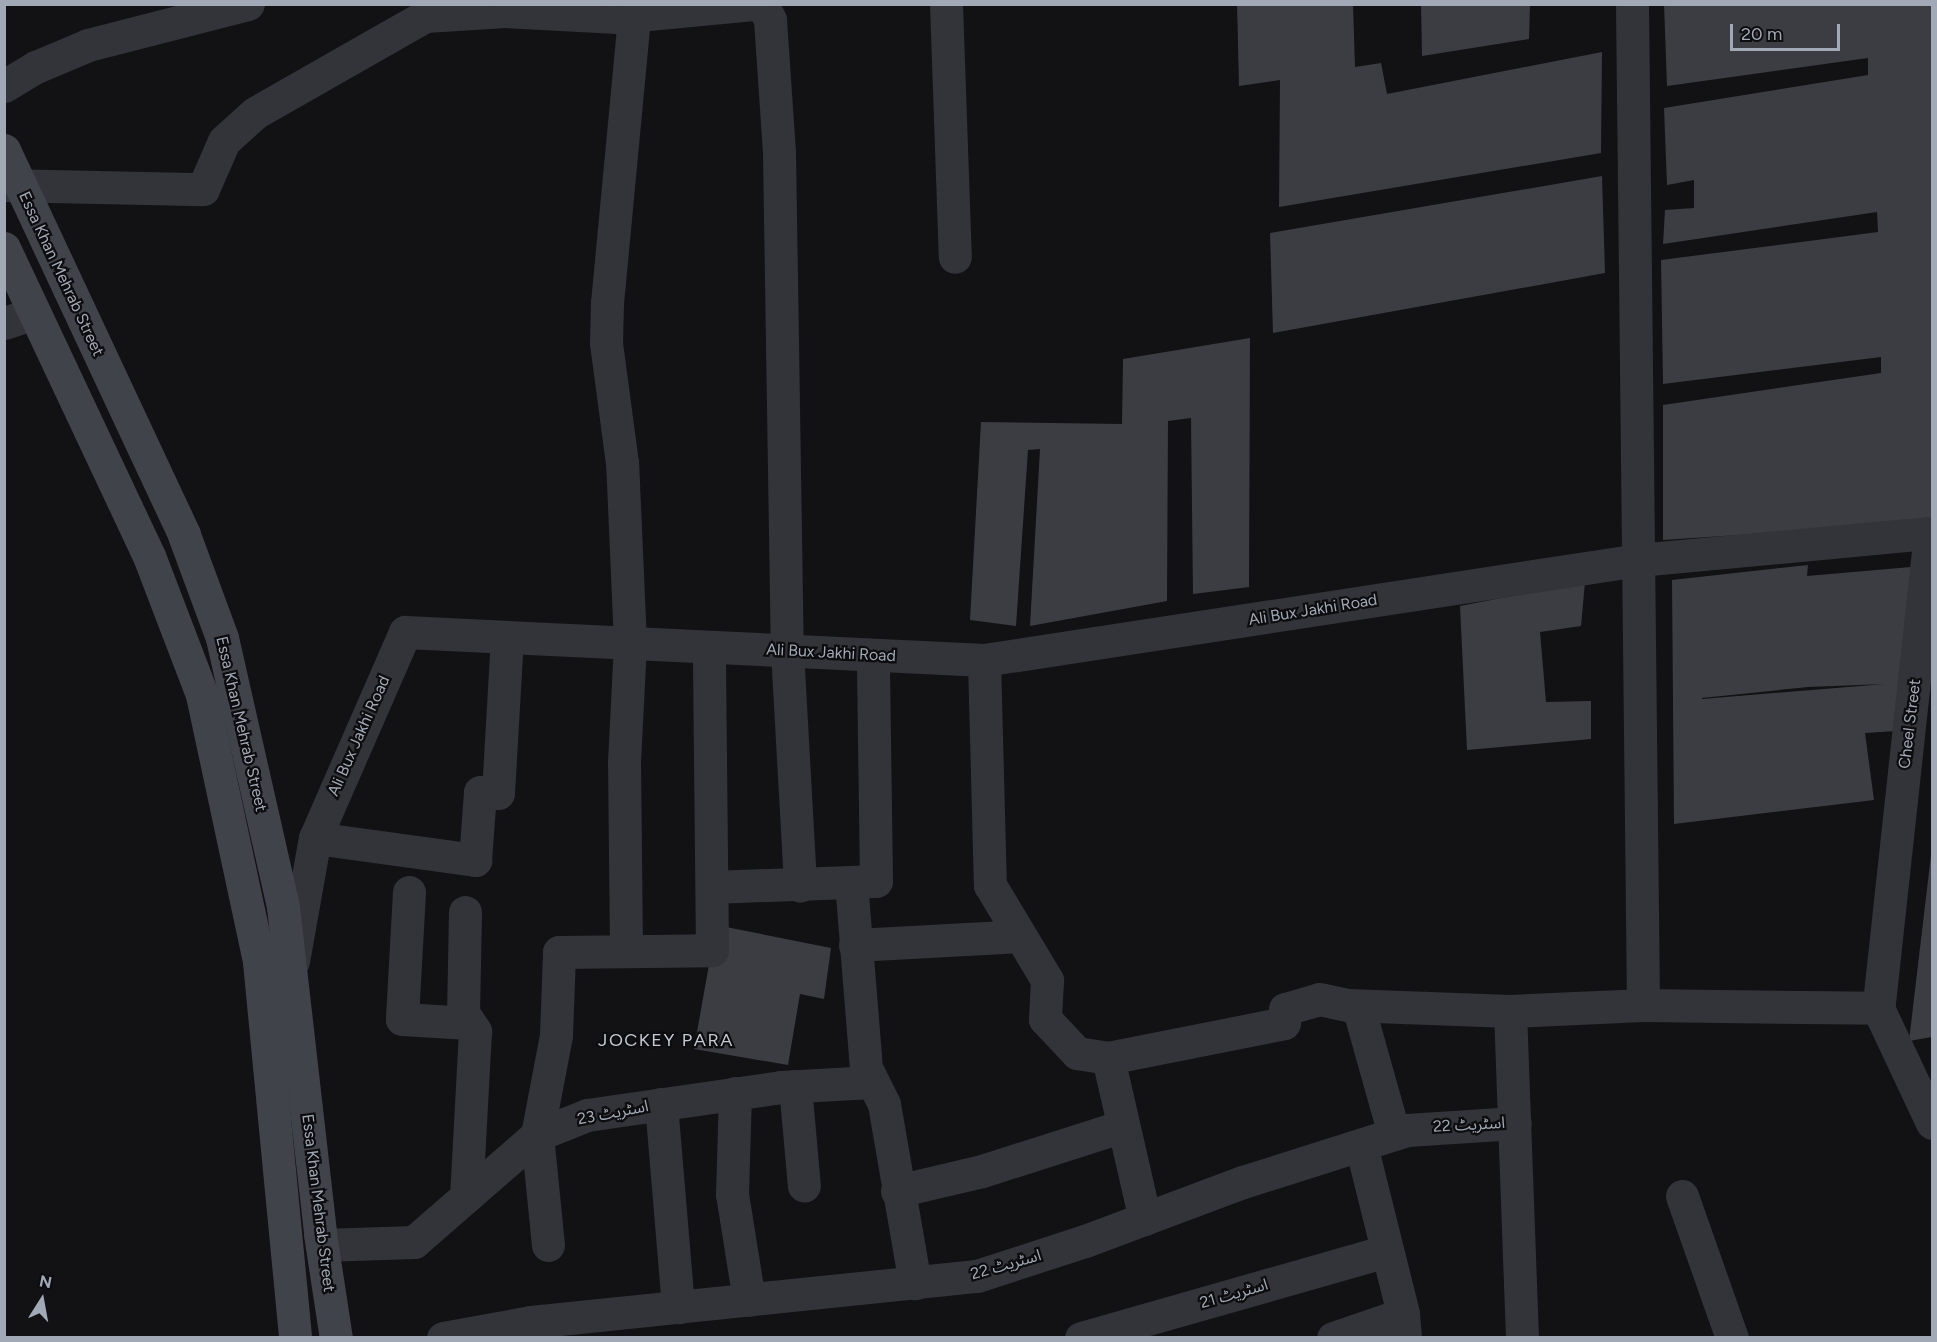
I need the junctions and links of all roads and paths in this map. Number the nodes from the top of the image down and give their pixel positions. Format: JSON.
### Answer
{"nodes":[{"id":1,"x":248,"y":4,"type":"edge"},
{"id":2,"x":755,"y":4,"type":"edge"},
{"id":3,"x":762,"y":4,"type":"edge"},
{"id":4,"x":946,"y":4,"type":"edge"},
{"id":5,"x":1632,"y":4,"type":"edge"},
{"id":6,"x":506,"y":8,"type":"edge"},
{"id":7,"x":426,"y":10,"type":"edge"},
{"id":8,"x":624,"y":12,"type":"edge"},
{"id":9,"x":4,"y":86,"type":"edge"},
{"id":10,"x":4,"y":150,"type":"edge"},
{"id":11,"x":13,"y":186,"type":"edge"},
{"id":12,"x":4,"y":249,"type":"edge"},
{"id":13,"x":955,"y":257,"type":"dead end"},
{"id":14,"x":19,"y":318,"type":"edge"},
{"id":15,"x":1638,"y":560,"type":"junction"},
{"id":16,"x":1927,"y":628,"type":"edge"},
{"id":17,"x":507,"y":637,"type":"junction"},
{"id":18,"x":630,"y":643,"type":"junction"},
{"id":19,"x":709,"y":647,"type":"junction"},
{"id":20,"x":787,"y":651,"type":"junction"},
{"id":21,"x":873,"y":655,"type":"junction"},
{"id":22,"x":984,"y":660,"type":"junction"},
{"id":23,"x":315,"y":838,"type":"junction"},
{"id":24,"x":851,"y":882,"type":"junction"},
{"id":25,"x":800,"y":886,"type":"junction"},
{"id":26,"x":712,"y":887,"type":"junction"},
{"id":27,"x":409,"y":892,"type":"dead end"},
{"id":28,"x":465,"y":912,"type":"dead end"},
{"id":29,"x":1020,"y":936,"type":"junction"},
{"id":30,"x":855,"y":945,"type":"junction"},
{"id":31,"x":626,"y":950,"type":"junction"},
{"id":32,"x":276,"y":971,"type":"junction"},
{"id":33,"x":1643,"y":1005,"type":"junction"},
{"id":34,"x":1358,"y":1006,"type":"junction"},
{"id":35,"x":1878,"y":1008,"type":"junction"},
{"id":36,"x":1510,"y":1011,"type":"junction"},
{"id":37,"x":470,"y":1023,"type":"junction"},
{"id":38,"x":1108,"y":1058,"type":"junction"},
{"id":39,"x":873,"y":1082,"type":"junction"},
{"id":40,"x":795,"y":1086,"type":"junction"},
{"id":41,"x":735,"y":1093,"type":"junction"},
{"id":42,"x":661,"y":1104,"type":"junction"},
{"id":43,"x":1515,"y":1114,"type":"junction"},
{"id":44,"x":1932,"y":1123,"type":"edge"},
{"id":45,"x":1122,"y":1126,"type":"junction"},
{"id":46,"x":1394,"y":1134,"type":"junction"},
{"id":47,"x":537,"y":1135,"type":"junction"},
{"id":48,"x":1361,"y":1144,"type":"junction"},
{"id":49,"x":804,"y":1186,"type":"dead end"},
{"id":50,"x":897,"y":1191,"type":"junction"},
{"id":51,"x":1682,"y":1196,"type":"dead end"},
{"id":52,"x":466,"y":1197,"type":"junction"},
{"id":53,"x":1145,"y":1219,"type":"junction"},
{"id":54,"x":322,"y":1245,"type":"junction"},
{"id":55,"x":548,"y":1245,"type":"dead end"},
{"id":56,"x":1387,"y":1251,"type":"junction"},
{"id":57,"x":915,"y":1283,"type":"junction"},
{"id":58,"x":749,"y":1300,"type":"junction"},
{"id":59,"x":678,"y":1307,"type":"junction"},
{"id":60,"x":1404,"y":1326,"type":"edge"},
{"id":61,"x":295,"y":1338,"type":"edge"},
{"id":62,"x":336,"y":1338,"type":"edge"},
{"id":63,"x":443,"y":1338,"type":"edge"},
{"id":64,"x":1081,"y":1338,"type":"edge"},
{"id":65,"x":1333,"y":1338,"type":"edge"},
{"id":66,"x":1522,"y":1338,"type":"edge"},
{"id":67,"x":1732,"y":1338,"type":"edge"}],
"edges":[{"from":1,"to":9,"type":"street"},
{"from":2,"to":8,"type":"street"},
{"from":3,"to":20,"type":"street"},
{"from":4,"to":13,"type":"street"},
{"from":5,"to":15,"type":"street"},
{"from":6,"to":7,"type":"street"},
{"from":6,"to":8,"type":"street"},
{"from":7,"to":11,"type":"street"},
{"from":8,"to":18,"type":"street"},
{"from":10,"to":11,"type":"main road","name":"Essa Khan Mehrab Street"},
{"from":11,"to":32,"type":"main road","name":"Essa Khan Mehrab Street"},
{"from":12,"to":14,"type":"main road","name":"Essa Khan Mehrab Street"},
{"from":14,"to":32,"type":"main road","name":"Essa Khan Mehrab Street"},
{"from":15,"to":16,"type":"street","name":"Cheel Street"},
{"from":15,"to":22,"type":"street","name":"Ali Bux Jakhi Road"},
{"from":15,"to":33,"type":"street"},
{"from":16,"to":35,"type":"street","name":"Cheel Street"},
{"from":17,"to":18,"type":"street","name":"Ali Bux Jakhi Road"},
{"from":17,"to":23,"type":"street","name":"Ali Bux Jakhi Road"},
{"from":17,"to":23,"type":"street"},
{"from":18,"to":19,"type":"street","name":"Ali Bux Jakhi Road"},
{"from":18,"to":31,"type":"street"},
{"from":19,"to":20,"type":"street","name":"Ali Bux Jakhi Road"},
{"from":19,"to":26,"type":"street"},
{"from":20,"to":21,"type":"street","name":"Ali Bux Jakhi Road"},
{"from":20,"to":25,"type":"street"},
{"from":21,"to":22,"type":"street","name":"Ali Bux Jakhi Road"},
{"from":21,"to":24,"type":"street"},
{"from":22,"to":29,"type":"street"},
{"from":23,"to":32,"type":"street","name":"Ali Bux Jakhi Road"},
{"from":24,"to":25,"type":"street"},
{"from":24,"to":30,"type":"street"},
{"from":25,"to":26,"type":"street"},
{"from":26,"to":31,"type":"street"},
{"from":27,"to":37,"type":"street"},
{"from":28,"to":37,"type":"street"},
{"from":29,"to":30,"type":"street"},
{"from":29,"to":38,"type":"street"},
{"from":30,"to":39,"type":"street"},
{"from":31,"to":47,"type":"street"},
{"from":32,"to":54,"type":"main road","name":"Essa Khan Mehrab Street"},
{"from":32,"to":61,"type":"main road","name":"Essa Khan Mehrab Street"},
{"from":33,"to":35,"type":"street"},
{"from":33,"to":36,"type":"street"},
{"from":34,"to":36,"type":"street"},
{"from":34,"to":38,"type":"street"},
{"from":34,"to":46,"type":"street"},
{"from":35,"to":44,"type":"street"},
{"from":36,"to":43,"type":"street"},
{"from":37,"to":52,"type":"street"},
{"from":38,"to":45,"type":"street"},
{"from":39,"to":40,"type":"street","name":"اسٹریٹ 23"},
{"from":39,"to":50,"type":"street"},
{"from":40,"to":41,"type":"street","name":"اسٹریٹ 23"},
{"from":40,"to":49,"type":"street"},
{"from":41,"to":42,"type":"street","name":"اسٹریٹ 23"},
{"from":41,"to":58,"type":"street"},
{"from":42,"to":47,"type":"street","name":"اسٹریٹ 23"},
{"from":42,"to":59,"type":"street"},
{"from":43,"to":46,"type":"street","name":"اسٹریٹ 22"},
{"from":43,"to":66,"type":"street"},
{"from":45,"to":50,"type":"street"},
{"from":45,"to":53,"type":"street"},
{"from":46,"to":48,"type":"street","name":"اسٹریٹ 22"},
{"from":47,"to":52,"type":"street","name":"اسٹریٹ 23"},
{"from":47,"to":55,"type":"street"},
{"from":48,"to":53,"type":"street","name":"اسٹریٹ 22"},
{"from":48,"to":56,"type":"street"},
{"from":50,"to":57,"type":"street"},
{"from":51,"to":67,"type":"street"},
{"from":52,"to":54,"type":"street","name":"اسٹریٹ 23"},
{"from":53,"to":57,"type":"street","name":"اسٹریٹ 22"},
{"from":54,"to":62,"type":"main road","name":"Essa Khan Mehrab Street"},
{"from":56,"to":60,"type":"street"},
{"from":56,"to":64,"type":"street","name":"اسٹریٹ 21"},
{"from":57,"to":58,"type":"street","name":"اسٹریٹ 22"},
{"from":58,"to":59,"type":"street","name":"اسٹریٹ 22"},
{"from":59,"to":63,"type":"street","name":"اسٹریٹ 22"},
{"from":60,"to":65,"type":"street"}]}
